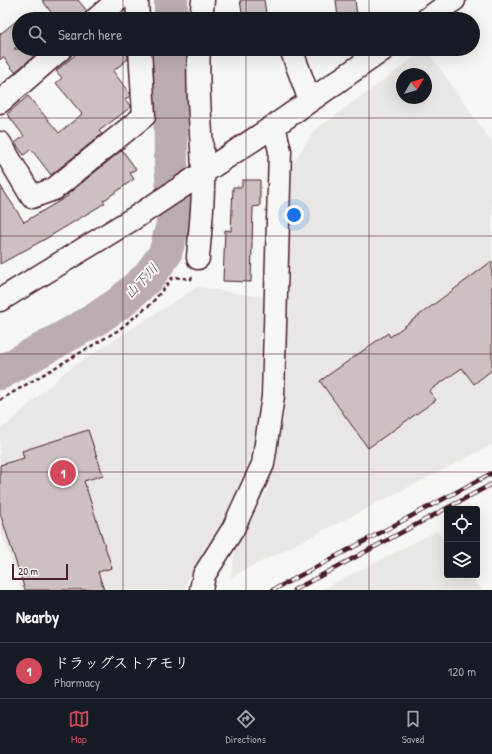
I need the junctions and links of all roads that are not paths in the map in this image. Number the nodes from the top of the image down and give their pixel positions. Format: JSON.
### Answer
{"nodes":[{"id":1,"x":118,"y":0,"type":"edge"},
{"id":2,"x":137,"y":0,"type":"edge"},
{"id":3,"x":203,"y":0,"type":"edge"},
{"id":4,"x":454,"y":0,"type":"edge"},
{"id":5,"x":104,"y":12,"type":"edge"},
{"id":6,"x":138,"y":12,"type":"edge"},
{"id":7,"x":202,"y":12,"type":"edge"},
{"id":8,"x":437,"y":12,"type":"edge"},
{"id":9,"x":53,"y":56,"type":"edge"},
{"id":10,"x":140,"y":56,"type":"edge"},
{"id":11,"x":199,"y":56,"type":"edge"},
{"id":12,"x":294,"y":56,"type":"edge"},
{"id":13,"x":374,"y":56,"type":"edge"},
{"id":14,"x":310,"y":101,"type":"junction"},
{"id":15,"x":0,"y":102,"type":"edge"},
{"id":16,"x":274,"y":126,"type":"junction"},
{"id":17,"x":0,"y":143,"type":"edge"},
{"id":18,"x":198,"y":176,"type":"junction"},
{"id":19,"x":198,"y":258,"type":"road end"},
{"id":20,"x":0,"y":300,"type":"edge"},
{"id":21,"x":200,"y":590,"type":"edge"}],
"edges":[{"from":1,"to":5,"type":"street"},
{"from":2,"to":6,"type":"street"},
{"from":3,"to":7,"type":"street"},
{"from":4,"to":8,"type":"street"},
{"from":9,"to":15,"type":"street"},
{"from":10,"to":17,"type":"street"},
{"from":11,"to":18,"type":"street"},
{"from":12,"to":14,"type":"street"},
{"from":13,"to":14,"type":"street"},
{"from":14,"to":16,"type":"street"},
{"from":16,"to":18,"type":"street"},
{"from":16,"to":21,"type":"street"},
{"from":18,"to":19,"type":"street"},
{"from":18,"to":20,"type":"street"}]}
